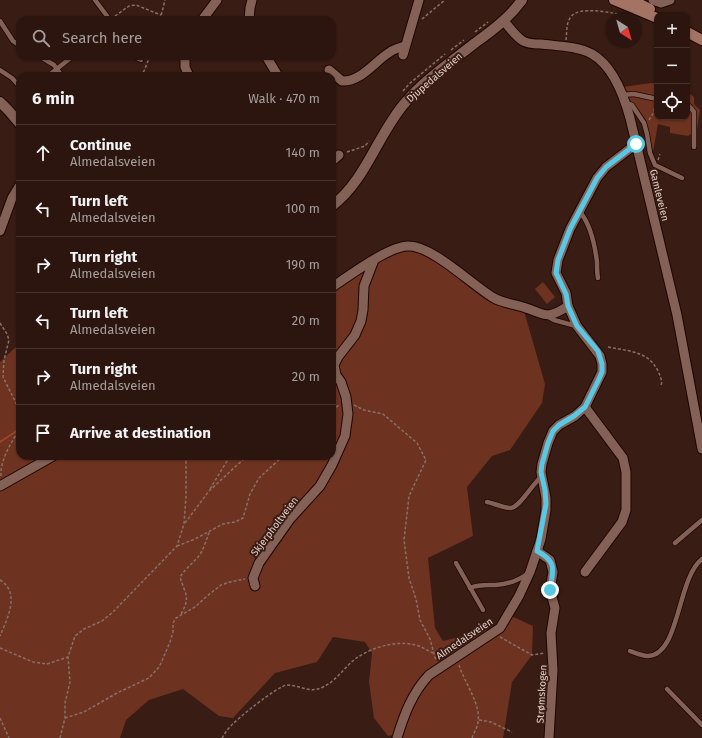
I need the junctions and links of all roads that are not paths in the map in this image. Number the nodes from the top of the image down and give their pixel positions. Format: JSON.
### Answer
{"nodes":[{"id":1,"x":95,"y":0,"type":"edge"},
{"id":2,"x":217,"y":0,"type":"edge"},
{"id":3,"x":252,"y":0,"type":"edge"},
{"id":4,"x":419,"y":0,"type":"edge"},
{"id":5,"x":522,"y":0,"type":"edge"},
{"id":6,"x":614,"y":0,"type":"edge"},
{"id":7,"x":632,"y":0,"type":"edge"},
{"id":8,"x":653,"y":0,"type":"edge"},
{"id":9,"x":670,"y":0,"type":"edge"},
{"id":10,"x":654,"y":13,"type":"edge"},
{"id":11,"x":654,"y":15,"type":"edge"},
{"id":12,"x":107,"y":16,"type":"edge"},
{"id":13,"x":205,"y":16,"type":"edge"},
{"id":14,"x":249,"y":16,"type":"edge"},
{"id":15,"x":0,"y":21,"type":"edge"},
{"id":16,"x":504,"y":21,"type":"junction"},
{"id":17,"x":690,"y":34,"type":"edge"},
{"id":18,"x":702,"y":40,"type":"edge"},
{"id":19,"x":16,"y":43,"type":"edge"},
{"id":20,"x":46,"y":60,"type":"edge"},
{"id":21,"x":68,"y":60,"type":"edge"},
{"id":22,"x":185,"y":60,"type":"edge"},
{"id":23,"x":268,"y":60,"type":"edge"},
{"id":24,"x":58,"y":69,"type":"junction"},
{"id":25,"x":0,"y":70,"type":"edge"},
{"id":26,"x":329,"y":70,"type":"dead end"},
{"id":27,"x":54,"y":72,"type":"edge"},
{"id":28,"x":60,"y":72,"type":"edge"},
{"id":29,"x":187,"y":72,"type":"edge"},
{"id":30,"x":276,"y":72,"type":"edge"},
{"id":31,"x":331,"y":72,"type":"edge"},
{"id":32,"x":336,"y":76,"type":"edge"},
{"id":33,"x":16,"y":83,"type":"edge"},
{"id":34,"x":654,"y":98,"type":"edge"},
{"id":35,"x":624,"y":99,"type":"junction"},
{"id":36,"x":0,"y":102,"type":"edge"},
{"id":37,"x":690,"y":106,"type":"edge"},
{"id":38,"x":16,"y":119,"type":"edge"},
{"id":39,"x":636,"y":144,"type":"junction"},
{"id":40,"x":694,"y":147,"type":"dead end"},
{"id":41,"x":339,"y":155,"type":"dead end"},
{"id":42,"x":336,"y":158,"type":"edge"},
{"id":43,"x":682,"y":178,"type":"dead end"},
{"id":44,"x":16,"y":192,"type":"edge"},
{"id":45,"x":336,"y":202,"type":"edge"},
{"id":46,"x":580,"y":212,"type":"junction"},
{"id":47,"x":2,"y":216,"type":"edge"},
{"id":48,"x":0,"y":231,"type":"edge"},
{"id":49,"x":374,"y":260,"type":"junction"},
{"id":50,"x":598,"y":278,"type":"dead end"},
{"id":51,"x":336,"y":284,"type":"edge"},
{"id":52,"x":568,"y":306,"type":"junction"},
{"id":53,"x":545,"y":315,"type":"junction"},
{"id":54,"x":577,"y":326,"type":"junction"},
{"id":55,"x":336,"y":361,"type":"edge"},
{"id":56,"x":336,"y":375,"type":"edge"},
{"id":57,"x":585,"y":407,"type":"junction"},
{"id":58,"x":702,"y":449,"type":"edge"},
{"id":59,"x":336,"y":456,"type":"edge"},
{"id":60,"x":45,"y":460,"type":"edge"},
{"id":61,"x":334,"y":460,"type":"edge"},
{"id":62,"x":542,"y":476,"type":"junction"},
{"id":63,"x":1,"y":483,"type":"edge"},
{"id":64,"x":487,"y":502,"type":"dead end"},
{"id":65,"x":702,"y":520,"type":"edge"},
{"id":66,"x":675,"y":543,"type":"dead end"},
{"id":67,"x":537,"y":551,"type":"junction"},
{"id":68,"x":702,"y":559,"type":"edge"},
{"id":69,"x":456,"y":563,"type":"dead end"},
{"id":70,"x":530,"y":572,"type":"junction"},
{"id":71,"x":585,"y":572,"type":"dead end"},
{"id":72,"x":254,"y":582,"type":"road end"},
{"id":73,"x":470,"y":588,"type":"junction"},
{"id":74,"x":483,"y":610,"type":"dead end"},
{"id":75,"x":630,"y":651,"type":"dead end"},
{"id":76,"x":667,"y":689,"type":"dead end"},
{"id":77,"x":702,"y":725,"type":"edge"},
{"id":78,"x":397,"y":738,"type":"edge"},
{"id":79,"x":549,"y":738,"type":"edge"}],
"edges":[{"from":1,"to":12,"type":"lane"},
{"from":2,"to":13,"type":"street"},
{"from":3,"to":14,"type":"street"},
{"from":4,"to":32,"type":"street"},
{"from":5,"to":16,"type":"street","name":"Djupedalsveien"},
{"from":6,"to":11,"type":"main road"},
{"from":7,"to":10,"type":"main road"},
{"from":8,"to":9,"type":"street"},
{"from":15,"to":19,"type":"lane"},
{"from":16,"to":35,"type":"street","name":"Gamleveien"},
{"from":16,"to":45,"type":"street","name":"Djupedalsveien"},
{"from":17,"to":18,"type":"main road"},
{"from":20,"to":24,"type":"lane"},
{"from":21,"to":24,"type":"lane"},
{"from":22,"to":29,"type":"street"},
{"from":23,"to":30,"type":"street"},
{"from":24,"to":27,"type":"lane"},
{"from":24,"to":28,"type":"lane"},
{"from":25,"to":33,"type":"lane"},
{"from":26,"to":31,"type":"street"},
{"from":34,"to":35,"type":"lane"},
{"from":35,"to":39,"type":"street","name":"Gamleveien"},
{"from":35,"to":43,"type":"lane"},
{"from":36,"to":38,"type":"street"},
{"from":37,"to":40,"type":"lane"},
{"from":39,"to":46,"type":"street","name":"Almedalsveien"},
{"from":39,"to":58,"type":"street","name":"Gamleveien"},
{"from":41,"to":42,"type":"street"},
{"from":44,"to":47,"type":"street"},
{"from":46,"to":50,"type":"lane"},
{"from":46,"to":52,"type":"street","name":"Almedalsveien"},
{"from":47,"to":48,"type":"street"},
{"from":49,"to":51,"type":"street"},
{"from":49,"to":53,"type":"street"},
{"from":49,"to":55,"type":"street","name":"Skjerpholtveien"},
{"from":52,"to":53,"type":"street"},
{"from":52,"to":54,"type":"street","name":"Almedalsveien"},
{"from":53,"to":54,"type":"lane"},
{"from":54,"to":57,"type":"street","name":"Almedalsveien"},
{"from":56,"to":59,"type":"street","name":"Skjerpholtveien"},
{"from":57,"to":62,"type":"street","name":"Almedalsveien"},
{"from":57,"to":71,"type":"street"},
{"from":60,"to":63,"type":"street"},
{"from":61,"to":72,"type":"street","name":"Skjerpholtveien"},
{"from":62,"to":64,"type":"lane"},
{"from":62,"to":67,"type":"street","name":"Almedalsveien"},
{"from":65,"to":66,"type":"lane"},
{"from":67,"to":70,"type":"street","name":"Almedalsveien"},
{"from":67,"to":79,"type":"street","name":"Strømskogen"},
{"from":68,"to":75,"type":"lane"},
{"from":69,"to":73,"type":"lane"},
{"from":70,"to":73,"type":"lane"},
{"from":70,"to":78,"type":"street","name":"Almedalsveien"},
{"from":73,"to":74,"type":"lane"},
{"from":76,"to":77,"type":"lane"}]}
